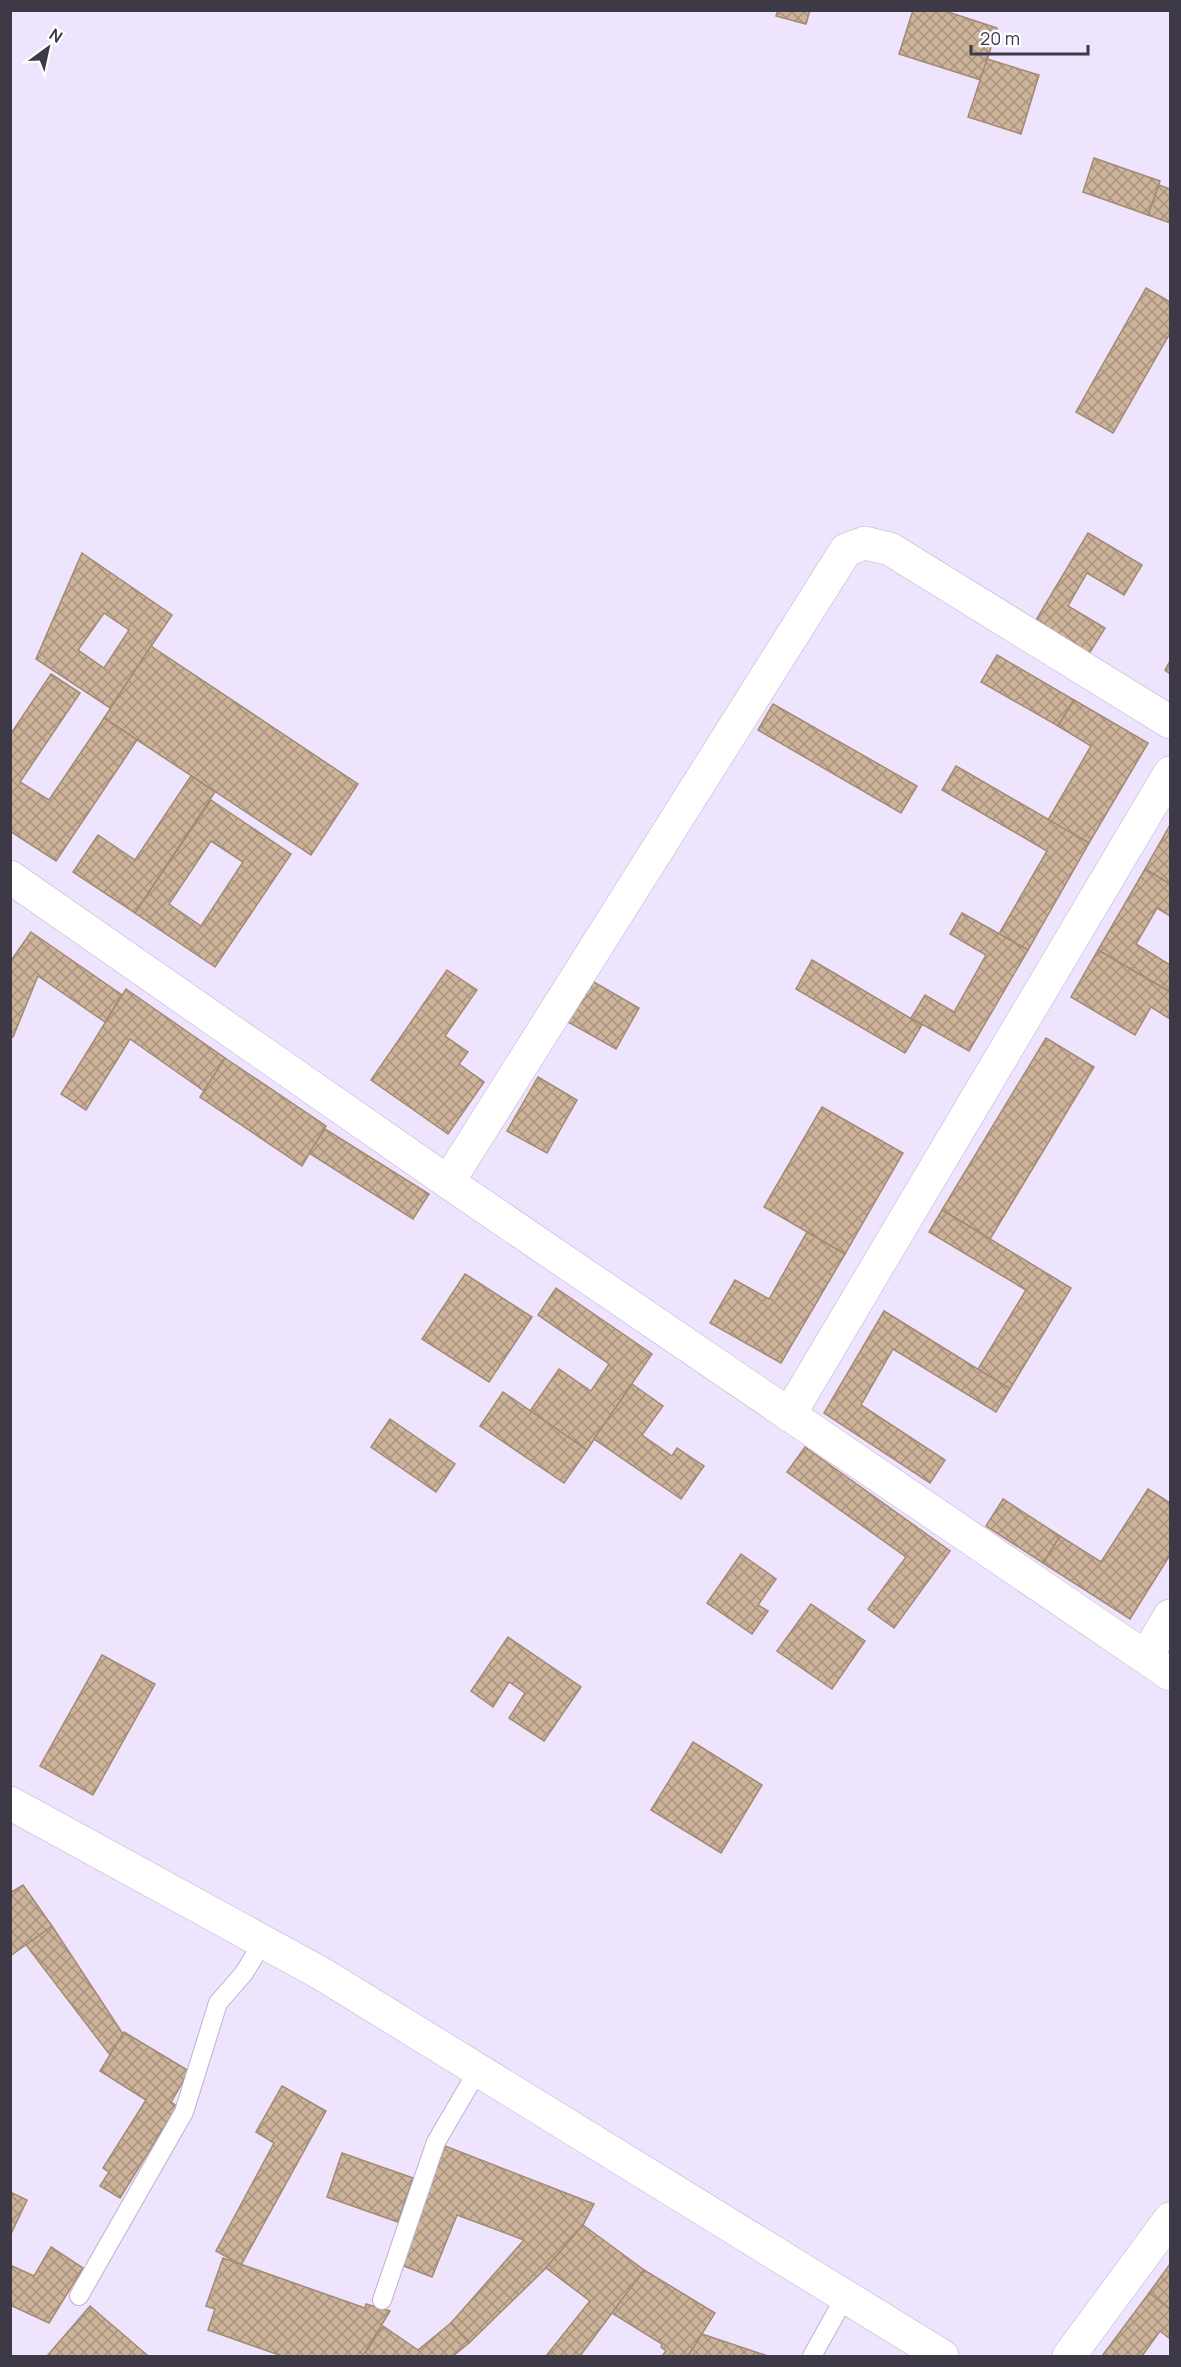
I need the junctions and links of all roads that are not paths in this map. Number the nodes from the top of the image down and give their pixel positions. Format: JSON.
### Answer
{"nodes":[{"id":1,"x":1170,"y":722,"type":"edge"},
{"id":2,"x":1170,"y":773,"type":"edge"},
{"id":3,"x":10,"y":877,"type":"edge"},
{"id":4,"x":448,"y":1182,"type":"junction"},
{"id":5,"x":789,"y":1415,"type":"junction"},
{"id":6,"x":1170,"y":1616,"type":"edge"},
{"id":7,"x":1158,"y":1665,"type":"edge"},
{"id":8,"x":10,"y":1803,"type":"edge"},
{"id":9,"x":263,"y":1942,"type":"junction"},
{"id":10,"x":478,"y":2070,"type":"junction"},
{"id":11,"x":1170,"y":2219,"type":"edge"},
{"id":12,"x":79,"y":2296,"type":"dead end"},
{"id":13,"x":844,"y":2297,"type":"junction"},
{"id":14,"x":382,"y":2300,"type":"dead end"},
{"id":15,"x":812,"y":2356,"type":"edge"},
{"id":16,"x":942,"y":2356,"type":"edge"},
{"id":17,"x":1069,"y":2356,"type":"edge"}],
"edges":[{"from":1,"to":4,"type":"street"},
{"from":2,"to":5,"type":"street"},
{"from":3,"to":4,"type":"street"},
{"from":4,"to":5,"type":"street"},
{"from":5,"to":7,"type":"street"},
{"from":6,"to":7,"type":"street"},
{"from":8,"to":9,"type":"street"},
{"from":9,"to":10,"type":"street"},
{"from":9,"to":12,"type":"lane"},
{"from":10,"to":13,"type":"street"},
{"from":10,"to":14,"type":"lane"},
{"from":11,"to":17,"type":"street"},
{"from":13,"to":15,"type":"lane"},
{"from":13,"to":16,"type":"street"}]}
